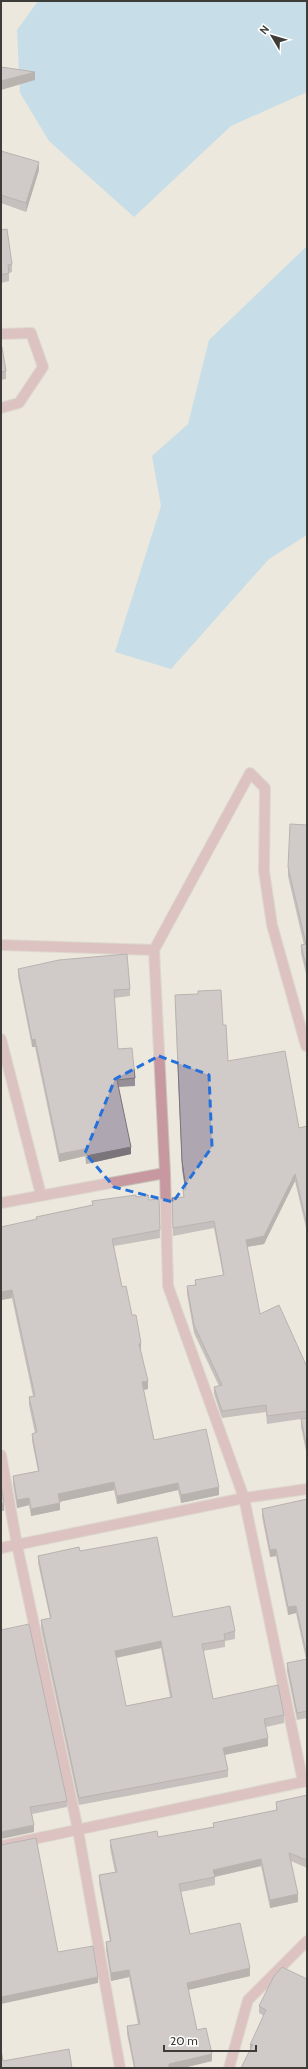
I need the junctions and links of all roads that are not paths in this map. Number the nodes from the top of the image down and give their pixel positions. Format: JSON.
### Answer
{"nodes":[{"id":1,"x":1,"y":334,"type":"edge"},
{"id":2,"x":1,"y":408,"type":"edge"},
{"id":3,"x":1,"y":945,"type":"edge"},
{"id":4,"x":154,"y":950,"type":"junction"},
{"id":5,"x":1,"y":1038,"type":"edge"},
{"id":6,"x":306,"y":1046,"type":"edge"},
{"id":7,"x":165,"y":1173,"type":"junction"},
{"id":8,"x":41,"y":1196,"type":"junction"},
{"id":9,"x":1,"y":1202,"type":"edge"},
{"id":10,"x":1,"y":1455,"type":"edge"},
{"id":11,"x":307,"y":1489,"type":"edge"},
{"id":12,"x":244,"y":1498,"type":"junction"},
{"id":13,"x":17,"y":1544,"type":"junction"},
{"id":14,"x":1,"y":1548,"type":"edge"},
{"id":15,"x":305,"y":1782,"type":"edge"},
{"id":16,"x":78,"y":1830,"type":"junction"},
{"id":17,"x":1,"y":1846,"type":"edge"},
{"id":18,"x":307,"y":1941,"type":"edge"},
{"id":19,"x":120,"y":2068,"type":"edge"},
{"id":20,"x":229,"y":2068,"type":"edge"}],
"edges":[{"from":1,"to":2,"type":"street"},
{"from":3,"to":4,"type":"street"},
{"from":4,"to":6,"type":"street"},
{"from":4,"to":7,"type":"street"},
{"from":5,"to":8,"type":"street"},
{"from":7,"to":8,"type":"street"},
{"from":7,"to":12,"type":"street"},
{"from":8,"to":9,"type":"street"},
{"from":10,"to":13,"type":"street"},
{"from":11,"to":12,"type":"street"},
{"from":12,"to":13,"type":"street"},
{"from":12,"to":15,"type":"street"},
{"from":13,"to":14,"type":"street"},
{"from":13,"to":16,"type":"street"},
{"from":15,"to":16,"type":"street"},
{"from":16,"to":17,"type":"street"},
{"from":16,"to":19,"type":"street"},
{"from":18,"to":20,"type":"street"}]}
